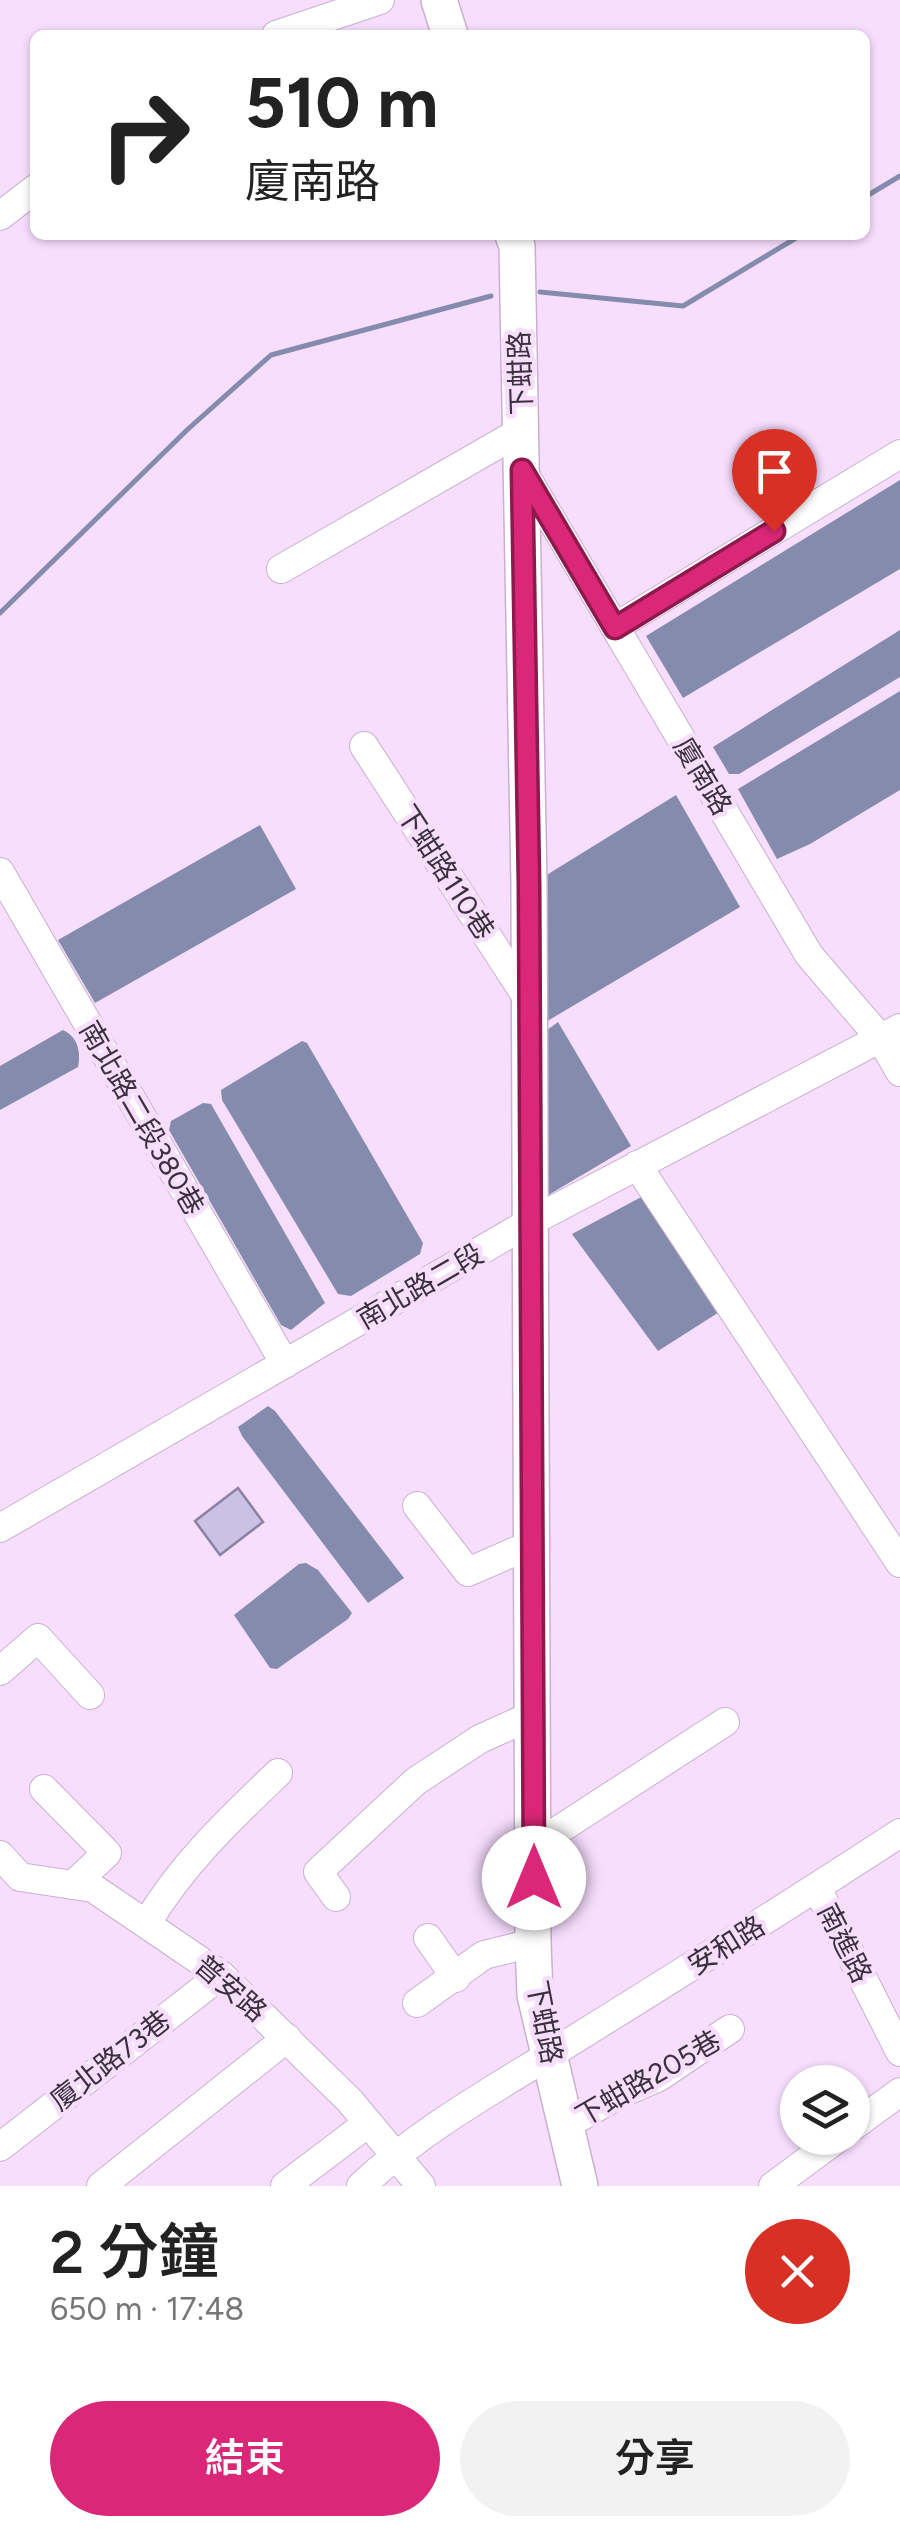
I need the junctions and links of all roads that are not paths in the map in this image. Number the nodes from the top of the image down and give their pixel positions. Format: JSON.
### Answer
{"nodes":[{"id":1,"x":380,"y":0,"type":"edge"},
{"id":2,"x":439,"y":0,"type":"edge"},
{"id":3,"x":291,"y":30,"type":"edge"},
{"id":4,"x":448,"y":30,"type":"edge"},
{"id":5,"x":30,"y":193,"type":"edge"},
{"id":6,"x":0,"y":216,"type":"edge"},
{"id":7,"x":514,"y":240,"type":"edge"},
{"id":8,"x":521,"y":431,"type":"junction"},
{"id":9,"x":900,"y":454,"type":"edge"},
{"id":10,"x":522,"y":470,"type":"junction"},
{"id":11,"x":281,"y":570,"type":"dead end"},
{"id":12,"x":615,"y":628,"type":"junction"},
{"id":13,"x":364,"y":746,"type":"dead end"},
{"id":14,"x":0,"y":872,"type":"edge"},
{"id":15,"x":528,"y":999,"type":"junction"},
{"id":16,"x":891,"y":1033,"type":"edge"},
{"id":17,"x":900,"y":1072,"type":"edge"},
{"id":18,"x":637,"y":1165,"type":"junction"},
{"id":19,"x":530,"y":1222,"type":"junction"},
{"id":20,"x":284,"y":1364,"type":"junction"},
{"id":21,"x":417,"y":1506,"type":"dead end"},
{"id":22,"x":0,"y":1528,"type":"edge"},
{"id":23,"x":532,"y":1544,"type":"junction"},
{"id":24,"x":900,"y":1563,"type":"edge"},
{"id":25,"x":0,"y":1671,"type":"edge"},
{"id":26,"x":90,"y":1695,"type":"dead end"},
{"id":27,"x":533,"y":1715,"type":"junction"},
{"id":28,"x":726,"y":1722,"type":"dead end"},
{"id":29,"x":278,"y":1773,"type":"dead end"},
{"id":30,"x":44,"y":1789,"type":"dead end"},
{"id":31,"x":900,"y":1833,"type":"edge"},
{"id":32,"x":534,"y":1846,"type":"junction"},
{"id":33,"x":0,"y":1855,"type":"edge"},
{"id":34,"x":10,"y":1885,"type":"edge"},
{"id":35,"x":72,"y":1885,"type":"junction"},
{"id":36,"x":817,"y":1888,"type":"junction"},
{"id":37,"x":336,"y":1897,"type":"dead end"},
{"id":38,"x":148,"y":1923,"type":"junction"},
{"id":39,"x":428,"y":1938,"type":"dead end"},
{"id":40,"x":533,"y":1943,"type":"junction"},
{"id":41,"x":221,"y":1974,"type":"junction"},
{"id":42,"x":456,"y":1978,"type":"junction"},
{"id":43,"x":417,"y":2004,"type":"dead end"},
{"id":44,"x":730,"y":2029,"type":"dead end"},
{"id":45,"x":287,"y":2038,"type":"junction"},
{"id":46,"x":900,"y":2052,"type":"edge"},
{"id":47,"x":551,"y":2054,"type":"junction"},
{"id":48,"x":900,"y":2092,"type":"edge"},
{"id":49,"x":870,"y":2114,"type":"edge"},
{"id":50,"x":368,"y":2122,"type":"junction"},
{"id":51,"x":566,"y":2126,"type":"junction"},
{"id":52,"x":0,"y":2146,"type":"edge"},
{"id":53,"x":396,"y":2153,"type":"junction"},
{"id":54,"x":815,"y":2155,"type":"edge"},
{"id":55,"x":102,"y":2186,"type":"edge"},
{"id":56,"x":285,"y":2186,"type":"edge"},
{"id":57,"x":361,"y":2186,"type":"edge"},
{"id":58,"x":420,"y":2186,"type":"edge"},
{"id":59,"x":580,"y":2186,"type":"edge"},
{"id":60,"x":773,"y":2186,"type":"edge"}],
"edges":[{"from":1,"to":3,"type":"street"},
{"from":2,"to":4,"type":"main road"},
{"from":5,"to":6,"type":"street"},
{"from":7,"to":8,"type":"main road","name":"下蚶路"},
{"from":8,"to":10,"type":"main road","name":"下蚶路"},
{"from":8,"to":11,"type":"street"},
{"from":9,"to":12,"type":"street"},
{"from":10,"to":12,"type":"street","name":"廈南路"},
{"from":10,"to":15,"type":"main road","name":"下蚶路"},
{"from":12,"to":16,"type":"street","name":"廈南路"},
{"from":13,"to":15,"type":"street","name":"下蚶路110巷"},
{"from":14,"to":20,"type":"street","name":"南北路二段380巷"},
{"from":15,"to":19,"type":"main road","name":"下蚶路"},
{"from":16,"to":17,"type":"street","name":"廈南路"},
{"from":16,"to":18,"type":"street","name":"南北路二段"},
{"from":18,"to":19,"type":"street","name":"南北路二段"},
{"from":18,"to":24,"type":"street"},
{"from":19,"to":20,"type":"street","name":"南北路二段"},
{"from":19,"to":23,"type":"main road","name":"下蚶路"},
{"from":20,"to":22,"type":"street","name":"南北路二段"},
{"from":21,"to":23,"type":"street"},
{"from":23,"to":27,"type":"main road","name":"下蚶路"},
{"from":25,"to":26,"type":"street"},
{"from":27,"to":32,"type":"main road","name":"下蚶路"},
{"from":27,"to":37,"type":"street"},
{"from":28,"to":32,"type":"street"},
{"from":29,"to":38,"type":"street"},
{"from":30,"to":35,"type":"street"},
{"from":31,"to":36,"type":"street","name":"安和路"},
{"from":32,"to":40,"type":"main road","name":"下蚶路"},
{"from":33,"to":34,"type":"street","name":"普安路"},
{"from":34,"to":35,"type":"street","name":"普安路"},
{"from":35,"to":38,"type":"street","name":"普安路"},
{"from":36,"to":46,"type":"street","name":"南進路"},
{"from":36,"to":47,"type":"street","name":"安和路"},
{"from":38,"to":41,"type":"street","name":"普安路"},
{"from":39,"to":42,"type":"street"},
{"from":40,"to":42,"type":"street"},
{"from":40,"to":47,"type":"main road","name":"下蚶路"},
{"from":41,"to":45,"type":"street","name":"普安路"},
{"from":41,"to":52,"type":"street","name":"廈北路73巷"},
{"from":42,"to":43,"type":"street"},
{"from":44,"to":51,"type":"street","name":"下蚶路205巷"},
{"from":45,"to":50,"type":"street","name":"普安路"},
{"from":45,"to":55,"type":"street"},
{"from":47,"to":51,"type":"main road","name":"下蚶路"},
{"from":47,"to":53,"type":"street","name":"安和路"},
{"from":48,"to":49,"type":"street"},
{"from":50,"to":53,"type":"street","name":"普安路"},
{"from":50,"to":56,"type":"street"},
{"from":51,"to":59,"type":"main road","name":"下蚶路"},
{"from":53,"to":57,"type":"street","name":"安和路"},
{"from":53,"to":58,"type":"street","name":"普安路"},
{"from":54,"to":60,"type":"street"}]}
